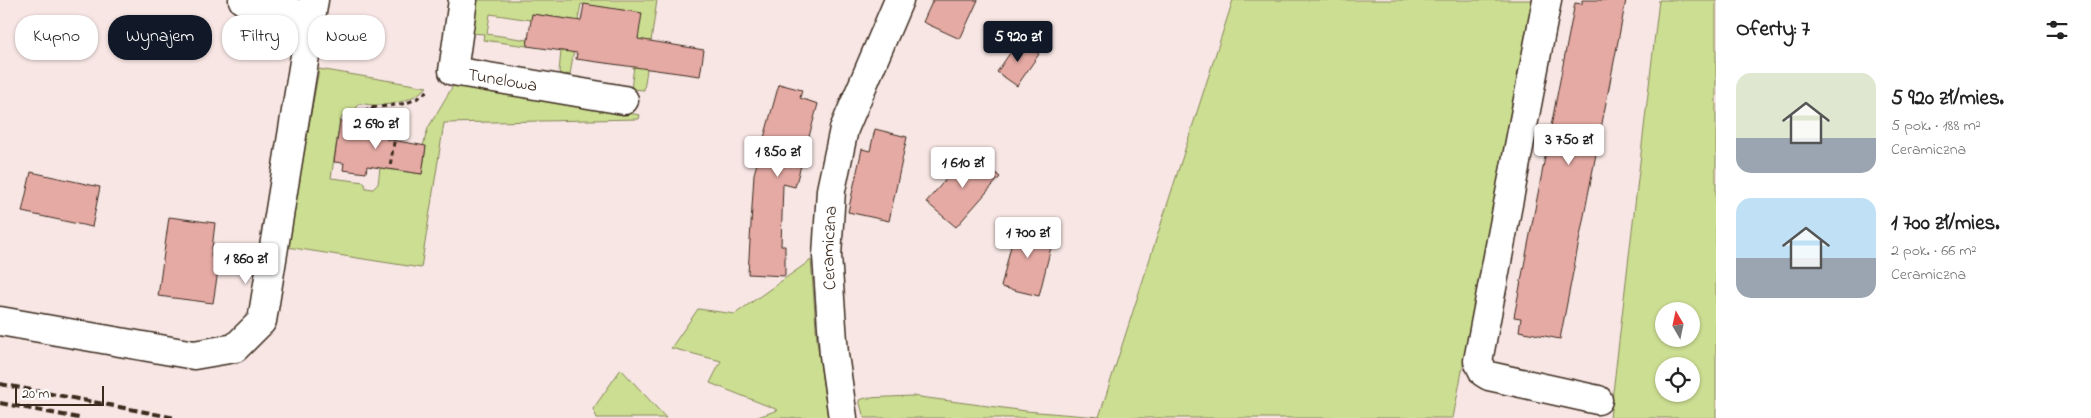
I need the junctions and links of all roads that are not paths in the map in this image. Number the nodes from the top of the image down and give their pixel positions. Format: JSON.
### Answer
{"nodes":[{"id":1,"x":243,"y":0,"type":"edge"},
{"id":2,"x":463,"y":0,"type":"edge"},
{"id":3,"x":899,"y":0,"type":"edge"},
{"id":4,"x":1547,"y":0,"type":"edge"},
{"id":5,"x":312,"y":8,"type":"edge"},
{"id":6,"x":624,"y":100,"type":"dead end"},
{"id":7,"x":0,"y":321,"type":"edge"},
{"id":8,"x":1598,"y":400,"type":"dead end"},
{"id":9,"x":843,"y":418,"type":"edge"}],
"edges":[{"from":1,"to":5,"type":"street"},
{"from":2,"to":6,"type":"street","name":"Tunelowa"},
{"from":3,"to":9,"type":"street","name":"Ceramiczna"},
{"from":4,"to":8,"type":"street"},
{"from":5,"to":7,"type":"street"}]}
